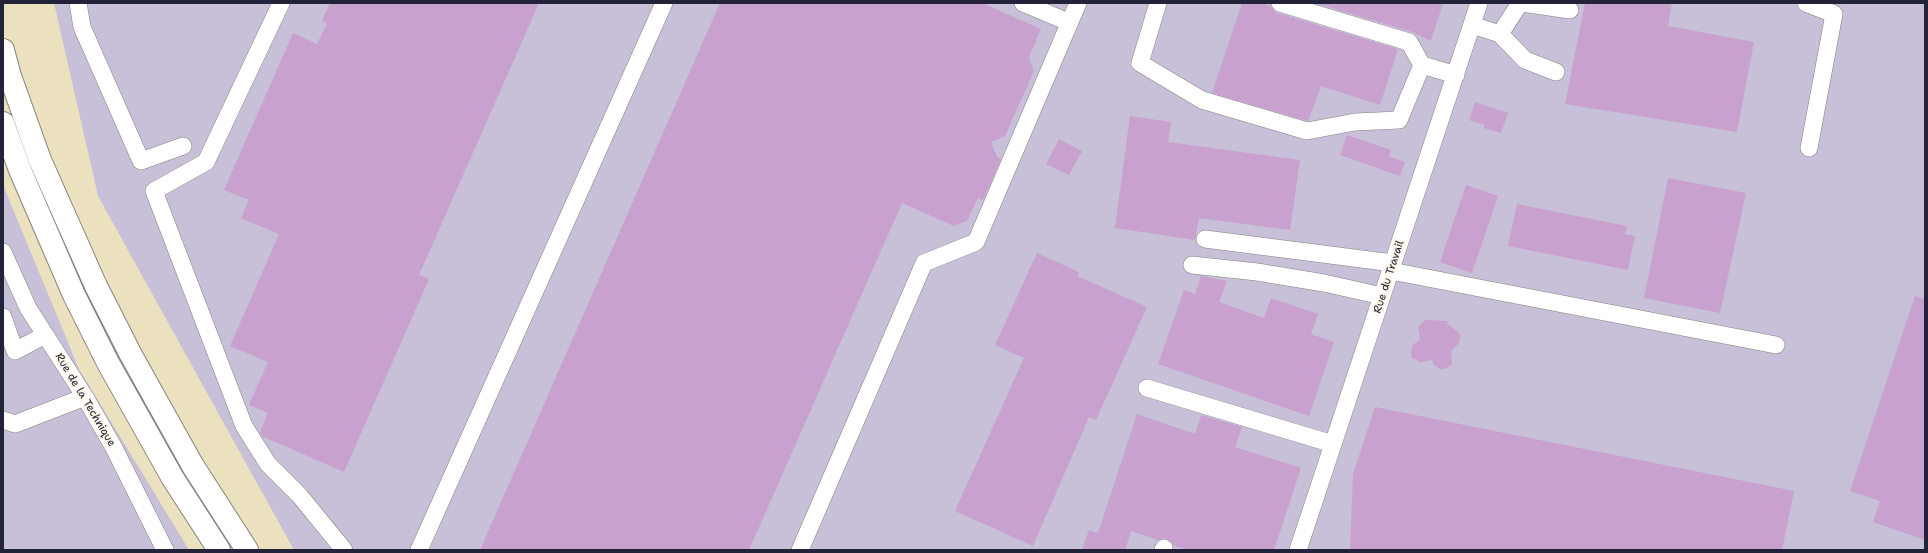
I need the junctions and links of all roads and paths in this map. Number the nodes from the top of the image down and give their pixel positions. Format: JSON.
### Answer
{"nodes":[{"id":1,"x":78,"y":3,"type":"edge"},
{"id":2,"x":281,"y":3,"type":"edge"},
{"id":3,"x":664,"y":3,"type":"edge"},
{"id":4,"x":1023,"y":3,"type":"edge"},
{"id":5,"x":1078,"y":3,"type":"edge"},
{"id":6,"x":1158,"y":3,"type":"edge"},
{"id":7,"x":1280,"y":3,"type":"edge"},
{"id":8,"x":1479,"y":3,"type":"edge"},
{"id":9,"x":1521,"y":3,"type":"edge"},
{"id":10,"x":1806,"y":3,"type":"edge"},
{"id":11,"x":1570,"y":10,"type":"dead end"},
{"id":12,"x":1068,"y":22,"type":"junction"},
{"id":13,"x":1472,"y":25,"type":"junction"},
{"id":14,"x":1500,"y":34,"type":"junction"},
{"id":15,"x":3,"y":50,"type":"edge"},
{"id":16,"x":1422,"y":64,"type":"junction"},
{"id":17,"x":1556,"y":72,"type":"dead end"},
{"id":18,"x":1456,"y":75,"type":"junction"},
{"id":19,"x":3,"y":123,"type":"edge"},
{"id":20,"x":183,"y":146,"type":"dead end"},
{"id":21,"x":1809,"y":148,"type":"dead end"},
{"id":22,"x":1205,"y":239,"type":"dead end"},
{"id":23,"x":4,"y":259,"type":"edge"},
{"id":24,"x":1192,"y":265,"type":"dead end"},
{"id":25,"x":1392,"y":267,"type":"junction"},
{"id":26,"x":1382,"y":296,"type":"junction"},
{"id":27,"x":3,"y":317,"type":"edge"},
{"id":28,"x":45,"y":335,"type":"junction"},
{"id":29,"x":1776,"y":345,"type":"dead end"},
{"id":30,"x":9,"y":353,"type":"edge"},
{"id":31,"x":1147,"y":388,"type":"dead end"},
{"id":32,"x":85,"y":397,"type":"junction"},
{"id":33,"x":3,"y":420,"type":"edge"},
{"id":34,"x":1333,"y":444,"type":"junction"},
{"id":35,"x":165,"y":550,"type":"edge"},
{"id":36,"x":219,"y":550,"type":"edge"},
{"id":37,"x":247,"y":550,"type":"edge"},
{"id":38,"x":344,"y":550,"type":"edge"},
{"id":39,"x":419,"y":550,"type":"edge"},
{"id":40,"x":800,"y":550,"type":"edge"},
{"id":41,"x":1298,"y":550,"type":"edge"}],
"edges":[{"from":1,"to":20,"type":"street"},
{"from":2,"to":38,"type":"street"},
{"from":3,"to":39,"type":"street"},
{"from":4,"to":12,"type":"street"},
{"from":5,"to":12,"type":"street"},
{"from":6,"to":16,"type":"street"},
{"from":7,"to":16,"type":"street"},
{"from":8,"to":13,"type":"street","name":"Rue du Travail"},
{"from":9,"to":11,"type":"street"},
{"from":9,"to":14,"type":"street"},
{"from":10,"to":21,"type":"street"},
{"from":12,"to":40,"type":"street"},
{"from":13,"to":14,"type":"street"},
{"from":13,"to":18,"type":"street","name":"Rue du Travail"},
{"from":14,"to":17,"type":"street"},
{"from":15,"to":37,"type":"highway"},
{"from":16,"to":18,"type":"street"},
{"from":18,"to":25,"type":"street","name":"Rue du Travail"},
{"from":19,"to":36,"type":"highway"},
{"from":22,"to":25,"type":"street"},
{"from":23,"to":28,"type":"street","name":"Rue de la Technique"},
{"from":24,"to":26,"type":"street"},
{"from":25,"to":26,"type":"street","name":"Rue du Travail"},
{"from":25,"to":29,"type":"street"},
{"from":26,"to":34,"type":"street","name":"Rue du Travail"},
{"from":27,"to":30,"type":"street"},
{"from":28,"to":30,"type":"street"},
{"from":28,"to":32,"type":"street","name":"Rue de la Technique"},
{"from":31,"to":34,"type":"street"},
{"from":32,"to":33,"type":"street"},
{"from":32,"to":35,"type":"street","name":"Rue de la Technique"},
{"from":34,"to":41,"type":"street","name":"Rue du Travail"}]}
